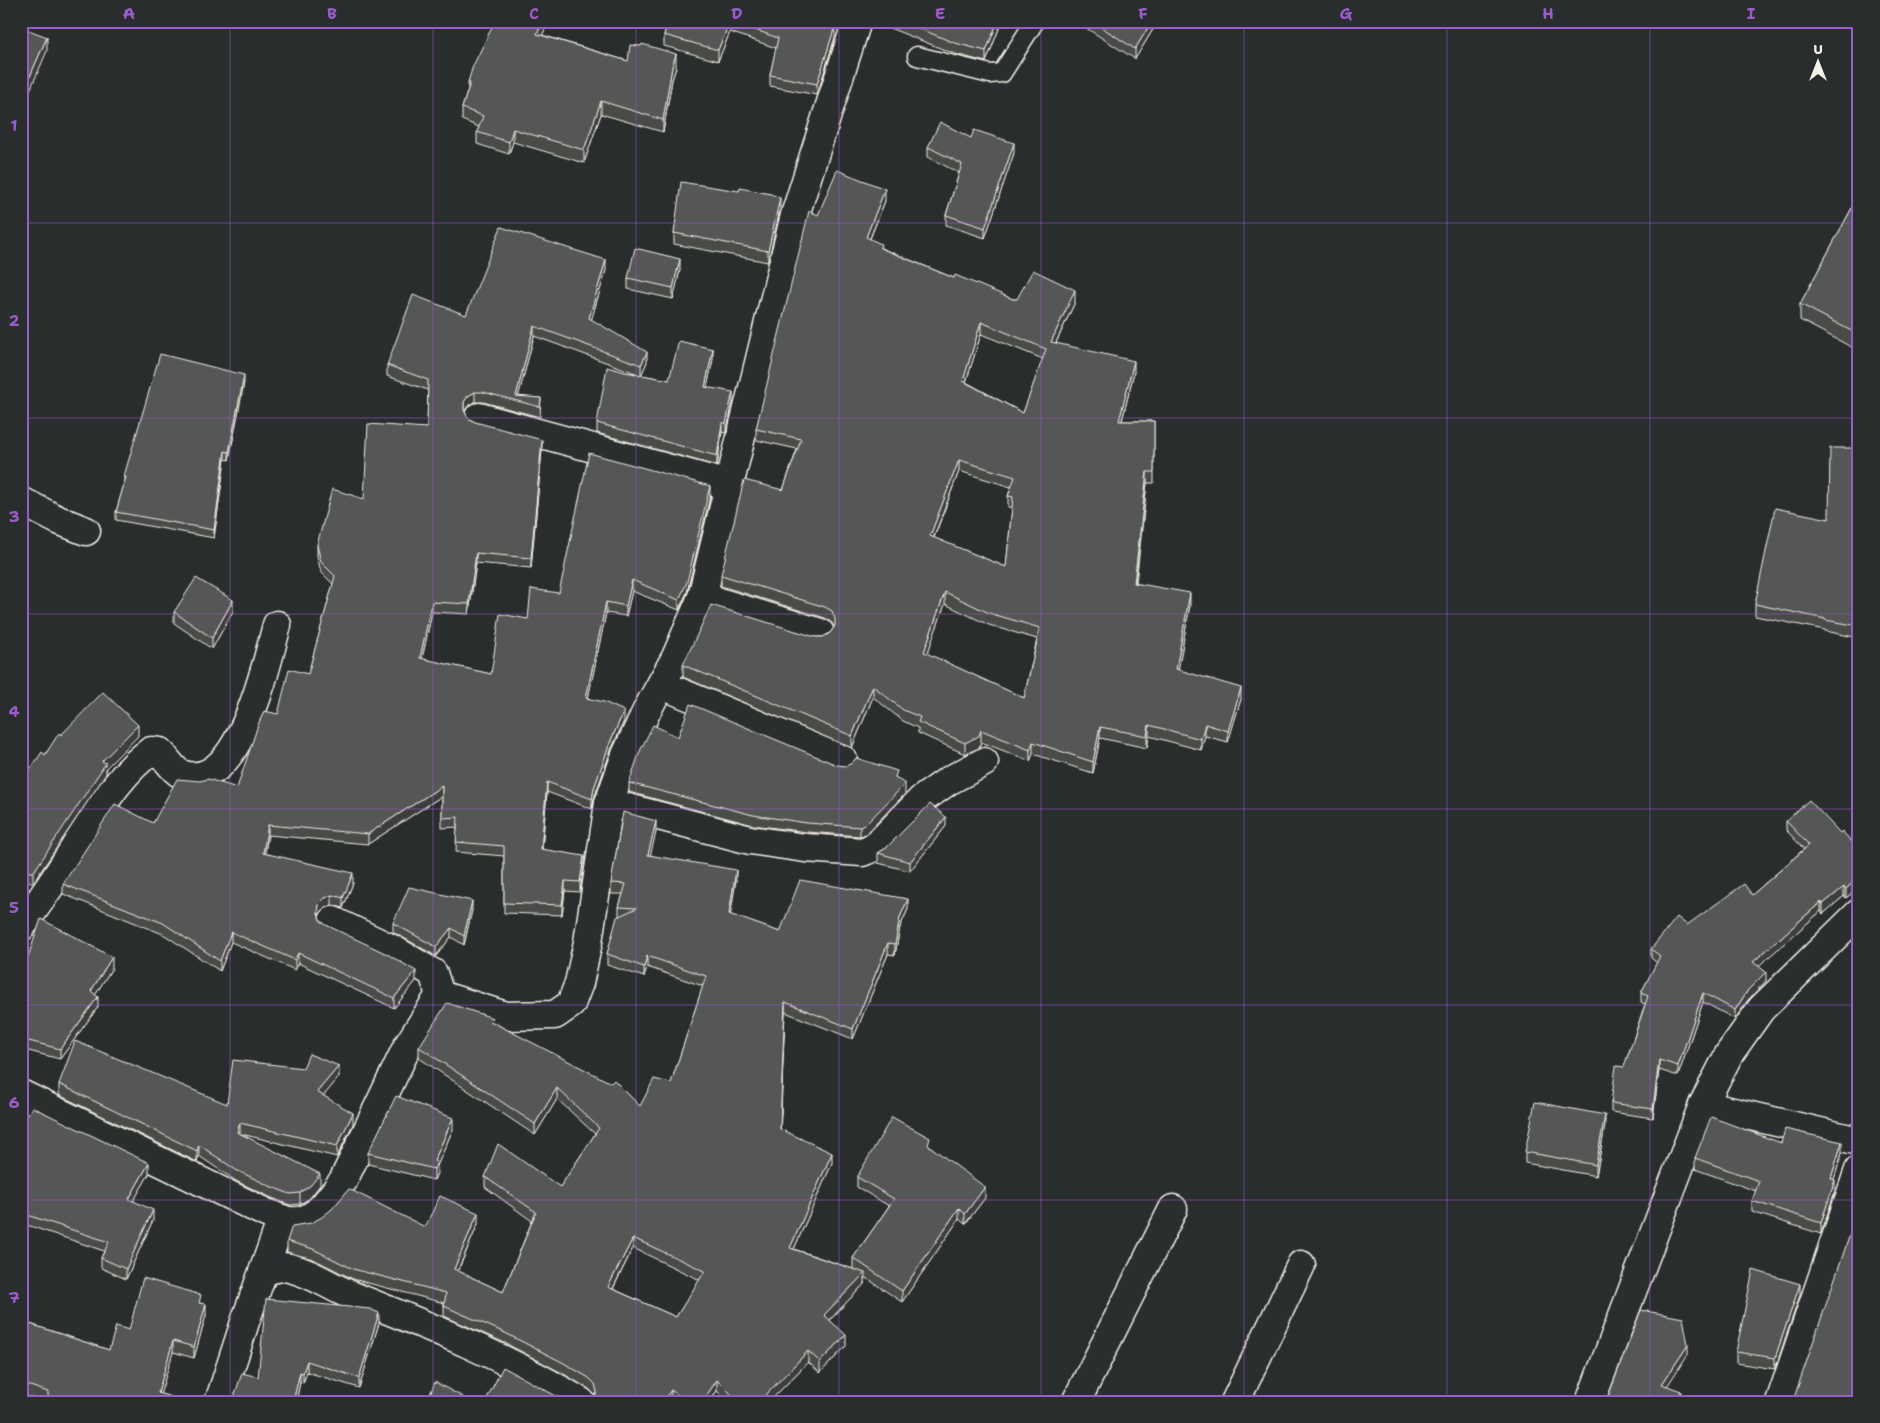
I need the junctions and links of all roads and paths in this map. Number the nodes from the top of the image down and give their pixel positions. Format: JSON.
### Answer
{"nodes":[{"id":1,"x":857,"y":21,"type":"edge"},
{"id":2,"x":1034,"y":21,"type":"edge"},
{"id":3,"x":917,"y":56,"type":"dead end"},
{"id":4,"x":479,"y":417,"type":"dead end"},
{"id":5,"x":729,"y":485,"type":"junction"},
{"id":6,"x":21,"y":501,"type":"edge"},
{"id":7,"x":86,"y":531,"type":"dead end"},
{"id":8,"x":702,"y":597,"type":"junction"},
{"id":9,"x":277,"y":625,"type":"dead end"},
{"id":10,"x":820,"y":632,"type":"dead end"},
{"id":11,"x":662,"y":685,"type":"junction"},
{"id":12,"x":843,"y":760,"type":"dead end"},
{"id":13,"x":984,"y":762,"type":"dead end"},
{"id":14,"x":609,"y":803,"type":"junction"},
{"id":15,"x":1859,"y":914,"type":"edge"},
{"id":16,"x":333,"y":921,"type":"dead end"},
{"id":17,"x":21,"y":927,"type":"edge"},
{"id":18,"x":440,"y":995,"type":"junction"},
{"id":19,"x":21,"y":1094,"type":"edge"},
{"id":20,"x":1702,"y":1105,"type":"junction"},
{"id":21,"x":1859,"y":1142,"type":"edge"},
{"id":22,"x":1859,"y":1170,"type":"edge"},
{"id":23,"x":1174,"y":1209,"type":"dead end"},
{"id":24,"x":282,"y":1219,"type":"junction"},
{"id":25,"x":1301,"y":1265,"type":"dead end"},
{"id":26,"x":264,"y":1271,"type":"junction"},
{"id":27,"x":219,"y":1402,"type":"edge"},
{"id":28,"x":581,"y":1402,"type":"edge"},
{"id":29,"x":1076,"y":1402,"type":"edge"},
{"id":30,"x":1235,"y":1402,"type":"edge"},
{"id":31,"x":1590,"y":1402,"type":"edge"},
{"id":32,"x":1780,"y":1402,"type":"edge"}],
"edges":[{"from":1,"to":5,"type":"street"},
{"from":2,"to":3,"type":"lane"},
{"from":4,"to":5,"type":"street"},
{"from":5,"to":8,"type":"street"},
{"from":6,"to":7,"type":"street"},
{"from":8,"to":10,"type":"street"},
{"from":8,"to":11,"type":"street"},
{"from":9,"to":17,"type":"street"},
{"from":11,"to":12,"type":"street"},
{"from":11,"to":14,"type":"street"},
{"from":13,"to":14,"type":"street"},
{"from":14,"to":18,"type":"street"},
{"from":15,"to":20,"type":"street"},
{"from":16,"to":18,"type":"street"},
{"from":18,"to":24,"type":"street"},
{"from":19,"to":24,"type":"street"},
{"from":20,"to":21,"type":"street"},
{"from":20,"to":31,"type":"street"},
{"from":22,"to":32,"type":"street"},
{"from":23,"to":29,"type":"street"},
{"from":24,"to":26,"type":"street"},
{"from":25,"to":30,"type":"street"},
{"from":26,"to":27,"type":"street"},
{"from":26,"to":28,"type":"street"}]}
